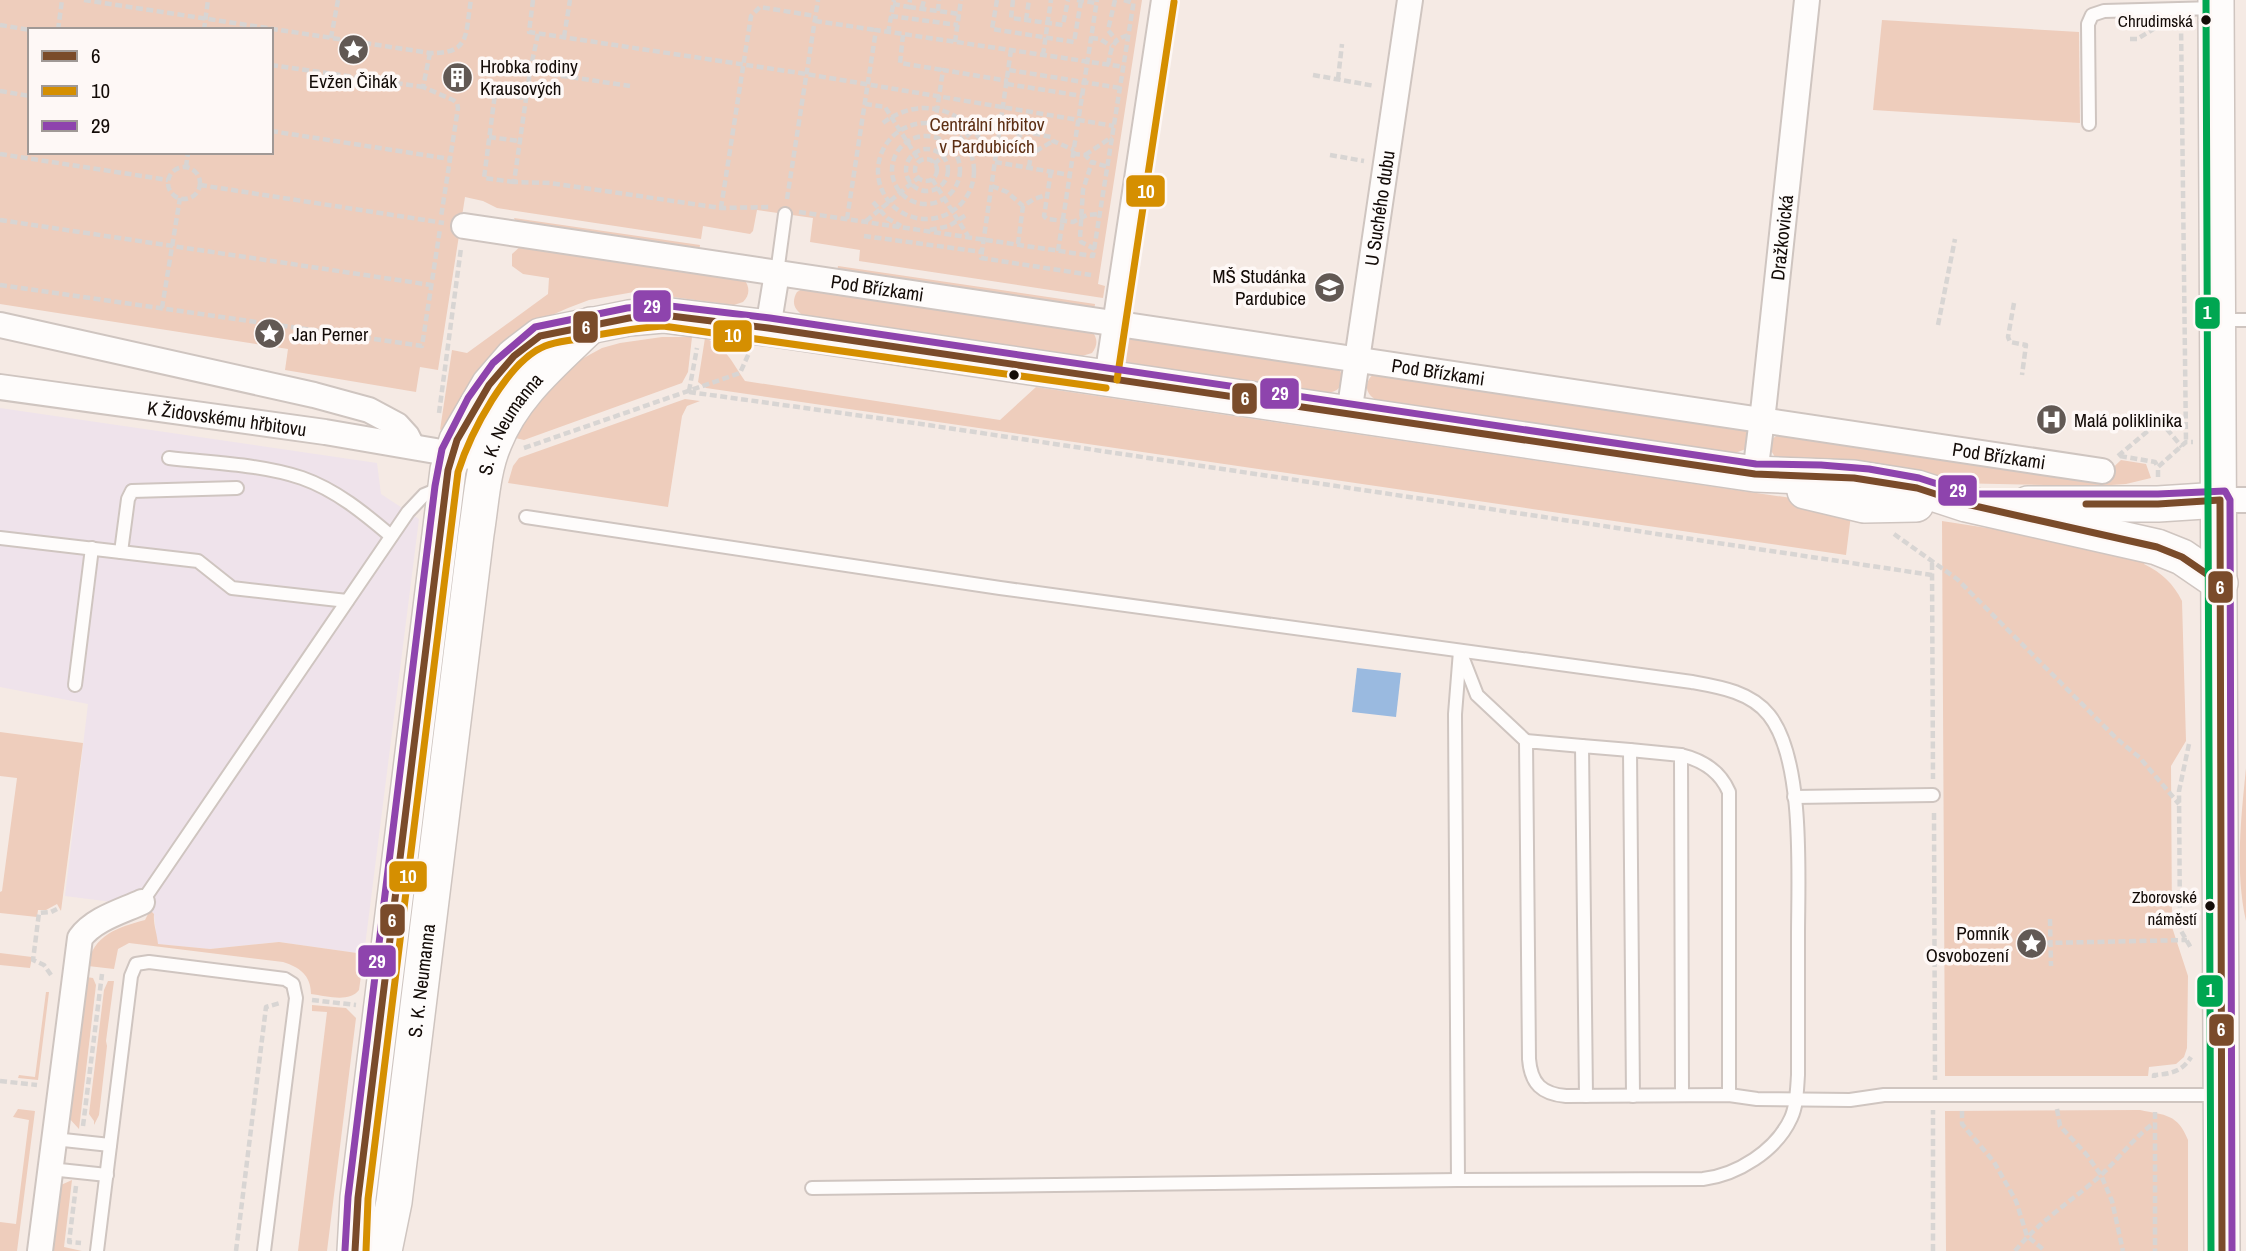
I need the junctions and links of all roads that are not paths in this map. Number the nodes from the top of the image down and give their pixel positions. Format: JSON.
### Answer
{"nodes":[{"id":1,"x":1164,"y":0,"type":"edge"},
{"id":2,"x":1410,"y":0,"type":"edge"},
{"id":3,"x":1807,"y":0,"type":"edge"},
{"id":4,"x":2216,"y":4,"type":"edge"},
{"id":5,"x":2089,"y":124,"type":"dead end"},
{"id":6,"x":785,"y":212,"type":"road end"},
{"id":7,"x":452,"y":224,"type":"road end"},
{"id":8,"x":776,"y":273,"type":"junction"},
{"id":9,"x":2232,"y":320,"type":"edge"},
{"id":10,"x":1115,"y":323,"type":"junction"},
{"id":11,"x":0,"y":325,"type":"edge"},
{"id":12,"x":590,"y":326,"type":"junction"},
{"id":13,"x":768,"y":328,"type":"junction"},
{"id":14,"x":1357,"y":359,"type":"junction"},
{"id":15,"x":1107,"y":379,"type":"junction"},
{"id":16,"x":0,"y":387,"type":"edge"},
{"id":17,"x":1349,"y":414,"type":"junction"},
{"id":18,"x":1762,"y":419,"type":"junction"},
{"id":19,"x":500,"y":456,"type":"junction"},
{"id":20,"x":169,"y":458,"type":"dead end"},
{"id":21,"x":436,"y":459,"type":"junction"},
{"id":22,"x":2102,"y":471,"type":"road end"},
{"id":23,"x":1755,"y":474,"type":"junction"},
{"id":24,"x":237,"y":488,"type":"dead end"},
{"id":25,"x":2233,"y":500,"type":"edge"},
{"id":26,"x":1966,"y":504,"type":"junction"},
{"id":27,"x":526,"y":517,"type":"dead end"},
{"id":28,"x":391,"y":536,"type":"junction"},
{"id":29,"x":0,"y":538,"type":"edge"},
{"id":30,"x":92,"y":548,"type":"junction"},
{"id":31,"x":121,"y":552,"type":"junction"},
{"id":32,"x":2220,"y":583,"type":"junction"},
{"id":33,"x":347,"y":601,"type":"junction"},
{"id":34,"x":1460,"y":651,"type":"junction"},
{"id":35,"x":75,"y":685,"type":"dead end"},
{"id":36,"x":1526,"y":741,"type":"junction"},
{"id":37,"x":1582,"y":746,"type":"junction"},
{"id":38,"x":1630,"y":750,"type":"junction"},
{"id":39,"x":1681,"y":755,"type":"junction"},
{"id":40,"x":1933,"y":795,"type":"road end"},
{"id":41,"x":1794,"y":797,"type":"junction"},
{"id":42,"x":142,"y":902,"type":"joint"},
{"id":43,"x":1729,"y":1095,"type":"junction"},
{"id":44,"x":2221,"y":1095,"type":"junction"},
{"id":45,"x":1586,"y":1096,"type":"junction"},
{"id":46,"x":1633,"y":1096,"type":"junction"},
{"id":47,"x":1682,"y":1096,"type":"junction"},
{"id":48,"x":1796,"y":1099,"type":"junction"},
{"id":49,"x":54,"y":1139,"type":"junction"},
{"id":50,"x":110,"y":1145,"type":"junction"},
{"id":51,"x":50,"y":1169,"type":"junction"},
{"id":52,"x":107,"y":1175,"type":"junction"},
{"id":53,"x":1458,"y":1180,"type":"junction"},
{"id":54,"x":812,"y":1188,"type":"dead end"},
{"id":55,"x":97,"y":1248,"type":"edge"},
{"id":56,"x":40,"y":1251,"type":"edge"},
{"id":57,"x":264,"y":1251,"type":"edge"},
{"id":58,"x":355,"y":1251,"type":"edge"},
{"id":59,"x":384,"y":1251,"type":"edge"},
{"id":60,"x":2222,"y":1251,"type":"edge"}],
"edges":[{"from":1,"to":10,"type":"street"},
{"from":2,"to":14,"type":"street","name":"U Suchého dubu"},
{"from":3,"to":18,"type":"street","name":"Dražkovická"},
{"from":4,"to":5,"type":"lane"},
{"from":4,"to":9,"type":"street"},
{"from":6,"to":8,"type":"lane"},
{"from":7,"to":8,"type":"street","name":"Pod Břízkami"},
{"from":8,"to":10,"type":"street","name":"Pod Břízkami"},
{"from":8,"to":13,"type":"street"},
{"from":9,"to":25,"type":"street"},
{"from":10,"to":14,"type":"street","name":"Pod Břízkami"},
{"from":10,"to":15,"type":"street"},
{"from":11,"to":21,"type":"street"},
{"from":12,"to":13,"type":"street"},
{"from":12,"to":19,"type":"street","name":"S. K. Neumanna"},
{"from":12,"to":21,"type":"street","name":"S. K. Neumanna"},
{"from":13,"to":15,"type":"street"},
{"from":14,"to":17,"type":"street","name":"U Suchého dubu"},
{"from":14,"to":18,"type":"street","name":"Pod Břízkami"},
{"from":15,"to":17,"type":"street"},
{"from":16,"to":21,"type":"street","name":"K Židovskému hřbitovu"},
{"from":17,"to":23,"type":"street"},
{"from":18,"to":22,"type":"street","name":"Pod Břízkami"},
{"from":18,"to":23,"type":"street","name":"Dražkovická"},
{"from":19,"to":21,"type":"street","name":"K Židovskému hřbitovu"},
{"from":19,"to":59,"type":"street","name":"S. K. Neumanna"},
{"from":20,"to":28,"type":"lane"},
{"from":21,"to":28,"type":"lane"},
{"from":21,"to":58,"type":"street","name":"S. K. Neumanna"},
{"from":23,"to":26,"type":"street"},
{"from":24,"to":31,"type":"lane"},
{"from":25,"to":26,"type":"street"},
{"from":25,"to":32,"type":"street"},
{"from":26,"to":32,"type":"street"},
{"from":27,"to":34,"type":"lane"},
{"from":28,"to":33,"type":"lane"},
{"from":29,"to":30,"type":"lane"},
{"from":30,"to":31,"type":"lane"},
{"from":30,"to":35,"type":"lane"},
{"from":31,"to":33,"type":"lane"},
{"from":32,"to":44,"type":"street"},
{"from":33,"to":42,"type":"lane"},
{"from":34,"to":36,"type":"lane"},
{"from":34,"to":41,"type":"lane"},
{"from":34,"to":53,"type":"lane"},
{"from":36,"to":37,"type":"lane"},
{"from":36,"to":45,"type":"lane"},
{"from":37,"to":38,"type":"lane"},
{"from":37,"to":45,"type":"lane"},
{"from":38,"to":39,"type":"lane"},
{"from":38,"to":46,"type":"lane"},
{"from":39,"to":43,"type":"lane"},
{"from":39,"to":47,"type":"lane"},
{"from":40,"to":41,"type":"lane"},
{"from":41,"to":48,"type":"lane"},
{"from":42,"to":49,"type":"street"},
{"from":43,"to":47,"type":"lane"},
{"from":43,"to":48,"type":"lane"},
{"from":44,"to":48,"type":"lane"},
{"from":44,"to":60,"type":"street"},
{"from":45,"to":46,"type":"lane"},
{"from":46,"to":47,"type":"lane"},
{"from":48,"to":53,"type":"lane"},
{"from":49,"to":50,"type":"lane"},
{"from":49,"to":51,"type":"street"},
{"from":50,"to":52,"type":"lane"},
{"from":50,"to":57,"type":"lane"},
{"from":51,"to":52,"type":"lane"},
{"from":51,"to":56,"type":"street"},
{"from":52,"to":55,"type":"lane"},
{"from":53,"to":54,"type":"lane"}]}
